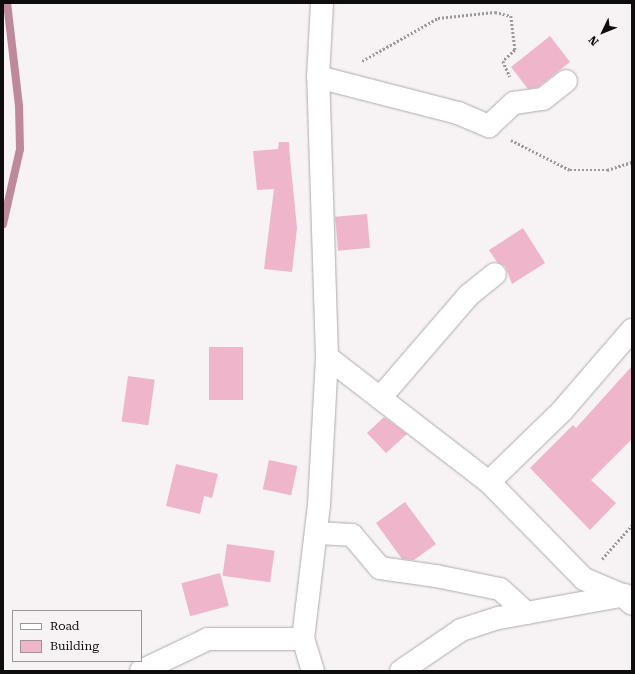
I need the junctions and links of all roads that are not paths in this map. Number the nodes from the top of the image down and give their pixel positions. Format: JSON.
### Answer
{"nodes":[{"id":1,"x":322,"y":3,"type":"edge"},
{"id":2,"x":318,"y":77,"type":"junction"},
{"id":3,"x":566,"y":81,"type":"dead end"},
{"id":4,"x":495,"y":274,"type":"dead end"},
{"id":5,"x":632,"y":330,"type":"edge"},
{"id":6,"x":327,"y":358,"type":"junction"},
{"id":7,"x":380,"y":398,"type":"junction"},
{"id":8,"x":489,"y":482,"type":"junction"},
{"id":9,"x":316,"y":533,"type":"junction"},
{"id":10,"x":629,"y":598,"type":"edge"},
{"id":11,"x":527,"y":613,"type":"junction"},
{"id":12,"x":303,"y":639,"type":"junction"},
{"id":13,"x":141,"y":671,"type":"edge"},
{"id":14,"x":313,"y":671,"type":"edge"},
{"id":15,"x":401,"y":671,"type":"edge"}],
"edges":[{"from":1,"to":2,"type":"street"},
{"from":2,"to":3,"type":"street"},
{"from":2,"to":6,"type":"street"},
{"from":4,"to":7,"type":"street"},
{"from":5,"to":8,"type":"street"},
{"from":6,"to":7,"type":"street"},
{"from":6,"to":9,"type":"street"},
{"from":7,"to":8,"type":"street"},
{"from":8,"to":10,"type":"street"},
{"from":9,"to":11,"type":"street"},
{"from":9,"to":12,"type":"street"},
{"from":10,"to":11,"type":"street"},
{"from":11,"to":15,"type":"street"},
{"from":12,"to":13,"type":"street"},
{"from":12,"to":14,"type":"street"}]}
